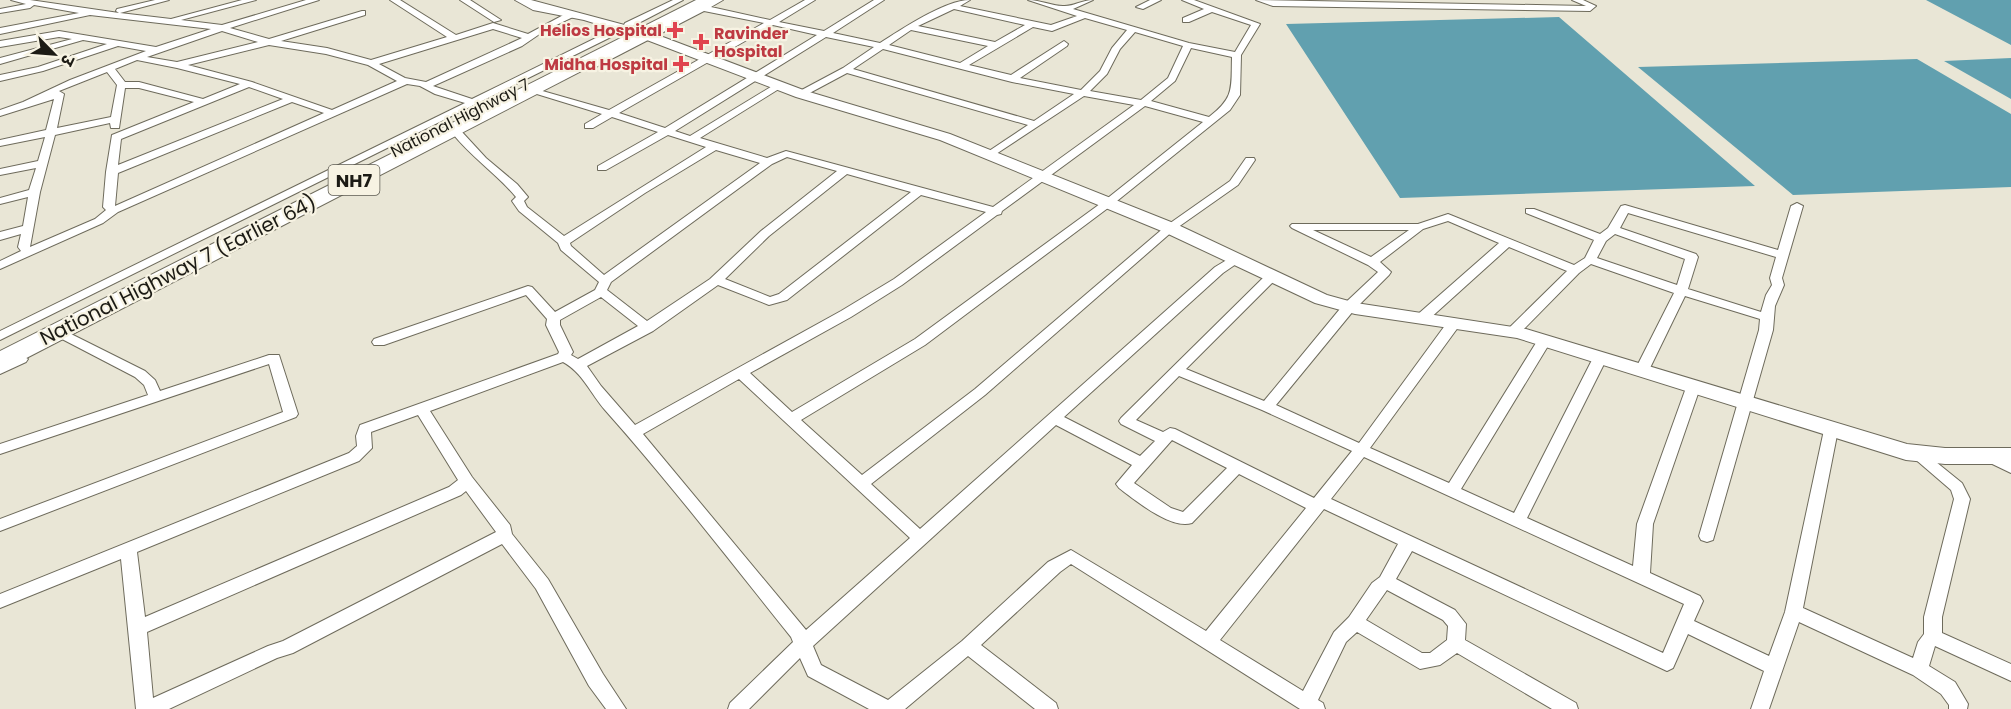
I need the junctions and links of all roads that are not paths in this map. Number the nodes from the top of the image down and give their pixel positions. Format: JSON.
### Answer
{"nodes":[{"id":1,"x":15,"y":0,"type":"edge"},
{"id":2,"x":58,"y":0,"type":"edge"},
{"id":3,"x":165,"y":0,"type":"edge"},
{"id":4,"x":252,"y":0,"type":"edge"},
{"id":5,"x":283,"y":0,"type":"edge"},
{"id":6,"x":315,"y":0,"type":"edge"},
{"id":7,"x":393,"y":0,"type":"edge"},
{"id":8,"x":464,"y":0,"type":"edge"},
{"id":9,"x":520,"y":0,"type":"edge"},
{"id":10,"x":679,"y":0,"type":"edge"},
{"id":11,"x":719,"y":0,"type":"edge"},
{"id":12,"x":811,"y":0,"type":"edge"},
{"id":13,"x":880,"y":0,"type":"edge"},
{"id":14,"x":966,"y":0,"type":"edge"},
{"id":15,"x":1032,"y":0,"type":"edge"},
{"id":16,"x":1089,"y":0,"type":"edge"},
{"id":17,"x":1157,"y":0,"type":"edge"},
{"id":18,"x":1186,"y":0,"type":"edge"},
{"id":19,"x":1260,"y":0,"type":"edge"},
{"id":20,"x":1338,"y":0,"type":"edge"},
{"id":21,"x":1575,"y":0,"type":"edge"},
{"id":22,"x":1535,"y":1,"type":"edge"},
{"id":23,"x":702,"y":3,"type":"edge"},
{"id":24,"x":39,"y":4,"type":"junction"},
{"id":25,"x":1350,"y":4,"type":"junction"},
{"id":26,"x":292,"y":6,"type":"junction"},
{"id":27,"x":954,"y":7,"type":"junction"},
{"id":28,"x":1140,"y":7,"type":"dead end"},
{"id":29,"x":1548,"y":8,"type":"junction"},
{"id":30,"x":1212,"y":9,"type":"junction"},
{"id":31,"x":1064,"y":10,"type":"junction"},
{"id":32,"x":0,"y":11,"type":"edge"},
{"id":33,"x":95,"y":13,"type":"junction"},
{"id":34,"x":111,"y":13,"type":"junction"},
{"id":35,"x":362,"y":13,"type":"dead end"},
{"id":36,"x":572,"y":14,"type":"junction"},
{"id":37,"x":1083,"y":16,"type":"junction"},
{"id":38,"x":497,"y":20,"type":"dead end"},
{"id":39,"x":1186,"y":20,"type":"dead end"},
{"id":40,"x":168,"y":21,"type":"junction"},
{"id":41,"x":770,"y":23,"type":"junction"},
{"id":42,"x":34,"y":25,"type":"junction"},
{"id":43,"x":1030,"y":25,"type":"junction"},
{"id":44,"x":219,"y":27,"type":"junction"},
{"id":45,"x":910,"y":27,"type":"junction"},
{"id":46,"x":1133,"y":29,"type":"junction"},
{"id":47,"x":0,"y":31,"type":"edge"},
{"id":48,"x":52,"y":34,"type":"junction"},
{"id":49,"x":642,"y":34,"type":"junction"},
{"id":50,"x":826,"y":34,"type":"junction"},
{"id":51,"x":85,"y":38,"type":"junction"},
{"id":52,"x":455,"y":38,"type":"junction"},
{"id":53,"x":528,"y":38,"type":"junction"},
{"id":54,"x":121,"y":42,"type":"junction"},
{"id":55,"x":270,"y":42,"type":"junction"},
{"id":56,"x":0,"y":44,"type":"edge"},
{"id":57,"x":1064,"y":44,"type":"dead end"},
{"id":58,"x":996,"y":45,"type":"junction"},
{"id":59,"x":1188,"y":45,"type":"junction"},
{"id":60,"x":882,"y":46,"type":"junction"},
{"id":61,"x":155,"y":50,"type":"junction"},
{"id":62,"x":1237,"y":55,"type":"junction"},
{"id":63,"x":132,"y":57,"type":"junction"},
{"id":64,"x":706,"y":58,"type":"junction"},
{"id":65,"x":0,"y":61,"type":"edge"},
{"id":66,"x":371,"y":63,"type":"junction"},
{"id":67,"x":178,"y":65,"type":"junction"},
{"id":68,"x":963,"y":65,"type":"junction"},
{"id":69,"x":108,"y":68,"type":"junction"},
{"id":70,"x":846,"y":70,"type":"junction"},
{"id":71,"x":756,"y":76,"type":"junction"},
{"id":72,"x":0,"y":78,"type":"edge"},
{"id":73,"x":1012,"y":79,"type":"junction"},
{"id":74,"x":405,"y":81,"type":"junction"},
{"id":75,"x":249,"y":84,"type":"junction"},
{"id":76,"x":122,"y":85,"type":"junction"},
{"id":77,"x":779,"y":85,"type":"junction"},
{"id":78,"x":425,"y":86,"type":"junction"},
{"id":79,"x":536,"y":92,"type":"junction"},
{"id":80,"x":1084,"y":92,"type":"junction"},
{"id":81,"x":801,"y":94,"type":"junction"},
{"id":82,"x":291,"y":99,"type":"junction"},
{"id":83,"x":204,"y":102,"type":"junction"},
{"id":84,"x":473,"y":102,"type":"junction"},
{"id":85,"x":1143,"y":103,"type":"junction"},
{"id":86,"x":22,"y":107,"type":"junction"},
{"id":87,"x":0,"y":113,"type":"edge"},
{"id":88,"x":332,"y":113,"type":"junction"},
{"id":89,"x":613,"y":113,"type":"junction"},
{"id":90,"x":116,"y":119,"type":"junction"},
{"id":91,"x":1211,"y":121,"type":"junction"},
{"id":92,"x":1035,"y":124,"type":"junction"},
{"id":93,"x":589,"y":126,"type":"dead end"},
{"id":94,"x":666,"y":131,"type":"junction"},
{"id":95,"x":50,"y":132,"type":"junction"},
{"id":96,"x":119,"y":134,"type":"junction"},
{"id":97,"x":458,"y":134,"type":"junction"},
{"id":98,"x":692,"y":139,"type":"junction"},
{"id":99,"x":0,"y":143,"type":"edge"},
{"id":100,"x":712,"y":148,"type":"junction"},
{"id":101,"x":990,"y":155,"type":"junction"},
{"id":102,"x":1250,"y":160,"type":"dead end"},
{"id":103,"x":768,"y":162,"type":"junction"},
{"id":104,"x":42,"y":163,"type":"junction"},
{"id":105,"x":602,"y":168,"type":"dead end"},
{"id":106,"x":846,"y":169,"type":"junction"},
{"id":107,"x":0,"y":172,"type":"edge"},
{"id":108,"x":111,"y":172,"type":"junction"},
{"id":109,"x":1042,"y":176,"type":"junction"},
{"id":110,"x":920,"y":190,"type":"junction"},
{"id":111,"x":34,"y":192,"type":"junction"},
{"id":112,"x":0,"y":201,"type":"edge"},
{"id":113,"x":1108,"y":203,"type":"junction"},
{"id":114,"x":1797,"y":206,"type":"dead end"},
{"id":115,"x":114,"y":210,"type":"junction"},
{"id":116,"x":1530,"y":211,"type":"dead end"},
{"id":117,"x":997,"y":212,"type":"junction"},
{"id":118,"x":1419,"y":227,"type":"junction"},
{"id":119,"x":28,"y":228,"type":"junction"},
{"id":120,"x":1170,"y":228,"type":"junction"},
{"id":121,"x":1613,"y":230,"type":"junction"},
{"id":122,"x":0,"y":236,"type":"edge"},
{"id":123,"x":1601,"y":239,"type":"junction"},
{"id":124,"x":1508,"y":241,"type":"junction"},
{"id":125,"x":564,"y":243,"type":"junction"},
{"id":126,"x":28,"y":253,"type":"junction"},
{"id":127,"x":1783,"y":255,"type":"junction"},
{"id":128,"x":1235,"y":259,"type":"junction"},
{"id":129,"x":1590,"y":260,"type":"junction"},
{"id":130,"x":1372,"y":262,"type":"junction"},
{"id":131,"x":0,"y":265,"type":"edge"},
{"id":132,"x":1575,"y":270,"type":"junction"},
{"id":133,"x":1272,"y":276,"type":"junction"},
{"id":134,"x":716,"y":280,"type":"junction"},
{"id":135,"x":603,"y":286,"type":"junction"},
{"id":136,"x":1681,"y":291,"type":"junction"},
{"id":137,"x":1349,"y":307,"type":"junction"},
{"id":138,"x":1766,"y":317,"type":"junction"},
{"id":139,"x":554,"y":318,"type":"junction"},
{"id":140,"x":1422,"y":318,"type":"junction"},
{"id":141,"x":1454,"y":323,"type":"junction"},
{"id":142,"x":648,"y":328,"type":"junction"},
{"id":143,"x":1513,"y":332,"type":"junction"},
{"id":144,"x":0,"y":336,"type":"edge"},
{"id":145,"x":67,"y":336,"type":"junction"},
{"id":146,"x":1544,"y":341,"type":"junction"},
{"id":147,"x":379,"y":342,"type":"dead end"},
{"id":148,"x":0,"y":350,"type":"edge"},
{"id":149,"x":564,"y":357,"type":"junction"},
{"id":150,"x":1600,"y":358,"type":"junction"},
{"id":151,"x":0,"y":360,"type":"edge"},
{"id":152,"x":580,"y":364,"type":"junction"},
{"id":153,"x":1642,"y":369,"type":"junction"},
{"id":154,"x":0,"y":370,"type":"edge"},
{"id":155,"x":1178,"y":371,"type":"junction"},
{"id":156,"x":741,"y":373,"type":"junction"},
{"id":157,"x":1694,"y":386,"type":"junction"},
{"id":158,"x":156,"y":398,"type":"junction"},
{"id":159,"x":1745,"y":404,"type":"junction"},
{"id":160,"x":1268,"y":407,"type":"junction"},
{"id":161,"x":420,"y":408,"type":"junction"},
{"id":162,"x":793,"y":418,"type":"junction"},
{"id":163,"x":1058,"y":420,"type":"junction"},
{"id":164,"x":1831,"y":430,"type":"junction"},
{"id":165,"x":634,"y":432,"type":"junction"},
{"id":166,"x":1165,"y":440,"type":"junction"},
{"id":167,"x":0,"y":449,"type":"edge"},
{"id":168,"x":1361,"y":450,"type":"junction"},
{"id":169,"x":1915,"y":453,"type":"junction"},
{"id":170,"x":1989,"y":456,"type":"junction"},
{"id":171,"x":2011,"y":456,"type":"edge"},
{"id":172,"x":1141,"y":462,"type":"junction"},
{"id":173,"x":1237,"y":466,"type":"junction"},
{"id":174,"x":2011,"y":468,"type":"edge"},
{"id":175,"x":467,"y":481,"type":"junction"},
{"id":176,"x":861,"y":484,"type":"junction"},
{"id":177,"x":1452,"y":491,"type":"junction"},
{"id":178,"x":1319,"y":504,"type":"junction"},
{"id":179,"x":1518,"y":521,"type":"junction"},
{"id":180,"x":0,"y":525,"type":"edge"},
{"id":181,"x":504,"y":535,"type":"junction"},
{"id":182,"x":1707,"y":536,"type":"dead end"},
{"id":183,"x":920,"y":538,"type":"junction"},
{"id":184,"x":1408,"y":542,"type":"junction"},
{"id":185,"x":128,"y":548,"type":"junction"},
{"id":186,"x":1641,"y":577,"type":"junction"},
{"id":187,"x":1386,"y":582,"type":"junction"},
{"id":188,"x":0,"y":601,"type":"edge"},
{"id":189,"x":1794,"y":612,"type":"junction"},
{"id":190,"x":1355,"y":622,"type":"junction"},
{"id":191,"x":1684,"y":624,"type":"junction"},
{"id":192,"x":138,"y":628,"type":"junction"},
{"id":193,"x":1933,"y":638,"type":"junction"},
{"id":194,"x":1208,"y":642,"type":"junction"},
{"id":195,"x":1456,"y":644,"type":"junction"},
{"id":196,"x":968,"y":646,"type":"junction"},
{"id":197,"x":804,"y":648,"type":"junction"},
{"id":198,"x":1774,"y":667,"type":"junction"},
{"id":199,"x":1919,"y":669,"type":"junction"},
{"id":200,"x":2011,"y":673,"type":"edge"},
{"id":201,"x":1311,"y":706,"type":"edge"},
{"id":202,"x":147,"y":709,"type":"edge"},
{"id":203,"x":617,"y":709,"type":"edge"},
{"id":204,"x":737,"y":709,"type":"edge"},
{"id":205,"x":743,"y":709,"type":"edge"},
{"id":206,"x":886,"y":709,"type":"edge"},
{"id":207,"x":891,"y":709,"type":"edge"},
{"id":208,"x":1049,"y":709,"type":"edge"},
{"id":209,"x":1569,"y":709,"type":"edge"},
{"id":210,"x":1760,"y":709,"type":"edge"},
{"id":211,"x":1958,"y":709,"type":"edge"}],
"edges":[{"from":1,"to":24,"type":"street"},
{"from":2,"to":24,"type":"street"},
{"from":3,"to":34,"type":"street"},
{"from":4,"to":40,"type":"street"},
{"from":5,"to":26,"type":"street"},
{"from":6,"to":26,"type":"street"},
{"from":7,"to":52,"type":"street"},
{"from":8,"to":38,"type":"street"},
{"from":9,"to":36,"type":"street"},
{"from":10,"to":49,"type":"street"},
{"from":11,"to":23,"type":"street"},
{"from":12,"to":41,"type":"street"},
{"from":13,"to":50,"type":"street"},
{"from":14,"to":27,"type":"street"},
{"from":15,"to":31,"type":"street"},
{"from":16,"to":31,"type":"street"},
{"from":17,"to":28,"type":"street"},
{"from":18,"to":30,"type":"street"},
{"from":19,"to":25,"type":"street"},
{"from":20,"to":25,"type":"street"},
{"from":21,"to":29,"type":"street"},
{"from":22,"to":29,"type":"street"},
{"from":23,"to":41,"type":"street"},
{"from":23,"to":49,"type":"highway","name":"National Highway 7 (Earlier 64)","number":"NH7"},
{"from":24,"to":32,"type":"street"},
{"from":24,"to":33,"type":"street"},
{"from":25,"to":29,"type":"street"},
{"from":26,"to":44,"type":"street"},
{"from":27,"to":43,"type":"street"},
{"from":27,"to":45,"type":"street"},
{"from":30,"to":39,"type":"street"},
{"from":30,"to":62,"type":"street"},
{"from":31,"to":37,"type":"street"},
{"from":33,"to":34,"type":"street"},
{"from":33,"to":42,"type":"street"},
{"from":34,"to":40,"type":"street"},
{"from":35,"to":55,"type":"street"},
{"from":36,"to":49,"type":"street"},
{"from":36,"to":53,"type":"street"},
{"from":37,"to":43,"type":"street"},
{"from":37,"to":46,"type":"street"},
{"from":40,"to":44,"type":"street"},
{"from":41,"to":50,"type":"street"},
{"from":41,"to":64,"type":"street"},
{"from":42,"to":47,"type":"street"},
{"from":42,"to":48,"type":"street"},
{"from":43,"to":58,"type":"street"},
{"from":44,"to":55,"type":"street"},
{"from":44,"to":61,"type":"street"},
{"from":45,"to":58,"type":"street"},
{"from":45,"to":60,"type":"street"},
{"from":46,"to":59,"type":"street"},
{"from":46,"to":80,"type":"street"},
{"from":48,"to":51,"type":"street"},
{"from":48,"to":56,"type":"street"},
{"from":49,"to":64,"type":"street"},
{"from":49,"to":79,"type":"highway","name":"National Highway 7 (Earlier 64)","number":"NH7"},
{"from":49,"to":84,"type":"street"},
{"from":49,"to":148,"type":"highway","name":"National Highway 7","number":"NH7"},
{"from":50,"to":60,"type":"street"},
{"from":50,"to":71,"type":"street"},
{"from":51,"to":54,"type":"street"},
{"from":51,"to":65,"type":"street"},
{"from":52,"to":53,"type":"street"},
{"from":52,"to":66,"type":"street"},
{"from":53,"to":78,"type":"street"},
{"from":54,"to":61,"type":"street"},
{"from":54,"to":72,"type":"street"},
{"from":55,"to":66,"type":"street"},
{"from":55,"to":67,"type":"street"},
{"from":57,"to":73,"type":"street"},
{"from":58,"to":68,"type":"street"},
{"from":59,"to":62,"type":"street"},
{"from":59,"to":85,"type":"street"},
{"from":60,"to":68,"type":"street"},
{"from":60,"to":70,"type":"street"},
{"from":61,"to":63,"type":"street"},
{"from":62,"to":91,"type":"street"},
{"from":63,"to":67,"type":"street"},
{"from":63,"to":69,"type":"street"},
{"from":64,"to":71,"type":"street"},
{"from":64,"to":89,"type":"street"},
{"from":66,"to":74,"type":"street"},
{"from":67,"to":75,"type":"street"},
{"from":68,"to":73,"type":"street"},
{"from":69,"to":76,"type":"street"},
{"from":69,"to":86,"type":"street"},
{"from":70,"to":81,"type":"street"},
{"from":70,"to":92,"type":"street"},
{"from":71,"to":77,"type":"street"},
{"from":71,"to":94,"type":"street"},
{"from":73,"to":80,"type":"street"},
{"from":74,"to":78,"type":"street"},
{"from":74,"to":88,"type":"street"},
{"from":75,"to":82,"type":"street"},
{"from":75,"to":83,"type":"street"},
{"from":76,"to":83,"type":"street"},
{"from":76,"to":90,"type":"street"},
{"from":77,"to":81,"type":"street"},
{"from":77,"to":98,"type":"street"},
{"from":78,"to":84,"type":"street"},
{"from":79,"to":89,"type":"street"},
{"from":79,"to":97,"type":"street"},
{"from":79,"to":151,"type":"highway","name":"National Highway 7 (Earlier 64)","number":"NH7"},
{"from":80,"to":85,"type":"street"},
{"from":80,"to":92,"type":"street"},
{"from":81,"to":101,"type":"street"},
{"from":82,"to":88,"type":"street"},
{"from":82,"to":108,"type":"street"},
{"from":83,"to":96,"type":"street"},
{"from":84,"to":144,"type":"street"},
{"from":85,"to":91,"type":"street"},
{"from":85,"to":109,"type":"street"},
{"from":86,"to":87,"type":"street"},
{"from":86,"to":95,"type":"street"},
{"from":88,"to":115,"type":"street"},
{"from":89,"to":93,"type":"street"},
{"from":89,"to":94,"type":"street"},
{"from":90,"to":95,"type":"street"},
{"from":90,"to":96,"type":"street"},
{"from":91,"to":113,"type":"street"},
{"from":92,"to":101,"type":"street"},
{"from":94,"to":98,"type":"street"},
{"from":94,"to":105,"type":"street"},
{"from":95,"to":99,"type":"street"},
{"from":95,"to":104,"type":"street"},
{"from":96,"to":108,"type":"street"},
{"from":97,"to":125,"type":"street"},
{"from":97,"to":145,"type":"street"},
{"from":98,"to":100,"type":"street"},
{"from":100,"to":103,"type":"street"},
{"from":100,"to":125,"type":"street"},
{"from":101,"to":109,"type":"street"},
{"from":102,"to":120,"type":"street"},
{"from":103,"to":106,"type":"street"},
{"from":103,"to":135,"type":"street"},
{"from":104,"to":107,"type":"street"},
{"from":104,"to":111,"type":"street"},
{"from":106,"to":110,"type":"street"},
{"from":106,"to":134,"type":"street"},
{"from":108,"to":115,"type":"street"},
{"from":109,"to":113,"type":"street"},
{"from":109,"to":117,"type":"street"},
{"from":110,"to":117,"type":"street"},
{"from":110,"to":134,"type":"street"},
{"from":111,"to":112,"type":"street"},
{"from":111,"to":119,"type":"street"},
{"from":113,"to":120,"type":"street"},
{"from":113,"to":162,"type":"street"},
{"from":114,"to":127,"type":"street"},
{"from":115,"to":126,"type":"street"},
{"from":116,"to":123,"type":"street"},
{"from":117,"to":156,"type":"street"},
{"from":118,"to":124,"type":"street"},
{"from":118,"to":130,"type":"street"},
{"from":118,"to":130,"type":"street"},
{"from":119,"to":122,"type":"street"},
{"from":119,"to":126,"type":"street"},
{"from":120,"to":128,"type":"street"},
{"from":120,"to":176,"type":"street"},
{"from":121,"to":123,"type":"street"},
{"from":121,"to":127,"type":"street"},
{"from":121,"to":136,"type":"street"},
{"from":123,"to":129,"type":"street"},
{"from":124,"to":132,"type":"street"},
{"from":124,"to":140,"type":"street"},
{"from":125,"to":135,"type":"street"},
{"from":126,"to":131,"type":"street"},
{"from":127,"to":138,"type":"street"},
{"from":128,"to":133,"type":"street"},
{"from":128,"to":163,"type":"street"},
{"from":129,"to":132,"type":"street"},
{"from":129,"to":136,"type":"street"},
{"from":130,"to":137,"type":"street"},
{"from":132,"to":143,"type":"street"},
{"from":133,"to":137,"type":"street"},
{"from":133,"to":155,"type":"street"},
{"from":134,"to":142,"type":"street"},
{"from":135,"to":139,"type":"street"},
{"from":135,"to":142,"type":"street"},
{"from":136,"to":138,"type":"street"},
{"from":136,"to":153,"type":"street"},
{"from":137,"to":140,"type":"street"},
{"from":137,"to":160,"type":"street"},
{"from":138,"to":159,"type":"street"},
{"from":139,"to":147,"type":"street"},
{"from":139,"to":149,"type":"street"},
{"from":140,"to":141,"type":"street"},
{"from":141,"to":143,"type":"street"},
{"from":141,"to":168,"type":"street"},
{"from":142,"to":152,"type":"street"},
{"from":143,"to":146,"type":"street"},
{"from":145,"to":154,"type":"street"},
{"from":145,"to":158,"type":"street"},
{"from":146,"to":150,"type":"street"},
{"from":146,"to":177,"type":"street"},
{"from":149,"to":152,"type":"street"},
{"from":149,"to":161,"type":"street"},
{"from":150,"to":153,"type":"street"},
{"from":150,"to":179,"type":"street"},
{"from":152,"to":165,"type":"street"},
{"from":153,"to":157,"type":"street"},
{"from":155,"to":160,"type":"street"},
{"from":155,"to":166,"type":"street"},
{"from":156,"to":162,"type":"street"},
{"from":156,"to":165,"type":"street"},
{"from":157,"to":159,"type":"street"},
{"from":157,"to":186,"type":"street"},
{"from":158,"to":167,"type":"street"},
{"from":158,"to":180,"type":"street"},
{"from":159,"to":164,"type":"street"},
{"from":159,"to":182,"type":"street"},
{"from":160,"to":168,"type":"street"},
{"from":161,"to":175,"type":"street"},
{"from":161,"to":185,"type":"street"},
{"from":162,"to":176,"type":"street"},
{"from":163,"to":172,"type":"street"},
{"from":163,"to":183,"type":"street"},
{"from":163,"to":197,"type":"street"},
{"from":164,"to":169,"type":"street"},
{"from":164,"to":189,"type":"street"},
{"from":165,"to":197,"type":"street"},
{"from":166,"to":172,"type":"street"},
{"from":166,"to":173,"type":"street"},
{"from":168,"to":177,"type":"street"},
{"from":168,"to":178,"type":"street"},
{"from":169,"to":170,"type":"street"},
{"from":169,"to":193,"type":"street"},
{"from":170,"to":171,"type":"street"},
{"from":170,"to":174,"type":"street"},
{"from":172,"to":173,"type":"street"},
{"from":173,"to":178,"type":"street"},
{"from":175,"to":181,"type":"street"},
{"from":175,"to":192,"type":"street"},
{"from":176,"to":183,"type":"street"},
{"from":177,"to":179,"type":"street"},
{"from":178,"to":184,"type":"street"},
{"from":178,"to":194,"type":"street"},
{"from":179,"to":186,"type":"street"},
{"from":181,"to":202,"type":"street"},
{"from":181,"to":203,"type":"street"},
{"from":183,"to":197,"type":"street"},
{"from":184,"to":187,"type":"street"},
{"from":184,"to":191,"type":"street"},
{"from":185,"to":188,"type":"street"},
{"from":185,"to":192,"type":"street"},
{"from":186,"to":191,"type":"street"},
{"from":187,"to":190,"type":"street"},
{"from":187,"to":195,"type":"street"},
{"from":189,"to":198,"type":"street"},
{"from":189,"to":199,"type":"street"},
{"from":190,"to":195,"type":"street"},
{"from":190,"to":201,"type":"street"},
{"from":191,"to":198,"type":"street"},
{"from":192,"to":202,"type":"street"},
{"from":193,"to":199,"type":"street"},
{"from":193,"to":200,"type":"street"},
{"from":194,"to":196,"type":"street"},
{"from":194,"to":201,"type":"street"},
{"from":195,"to":209,"type":"street"},
{"from":196,"to":207,"type":"street"},
{"from":196,"to":208,"type":"street"},
{"from":197,"to":204,"type":"street"},
{"from":197,"to":205,"type":"street"},
{"from":197,"to":206,"type":"street"},
{"from":198,"to":210,"type":"street"},
{"from":199,"to":211,"type":"street"}]}
